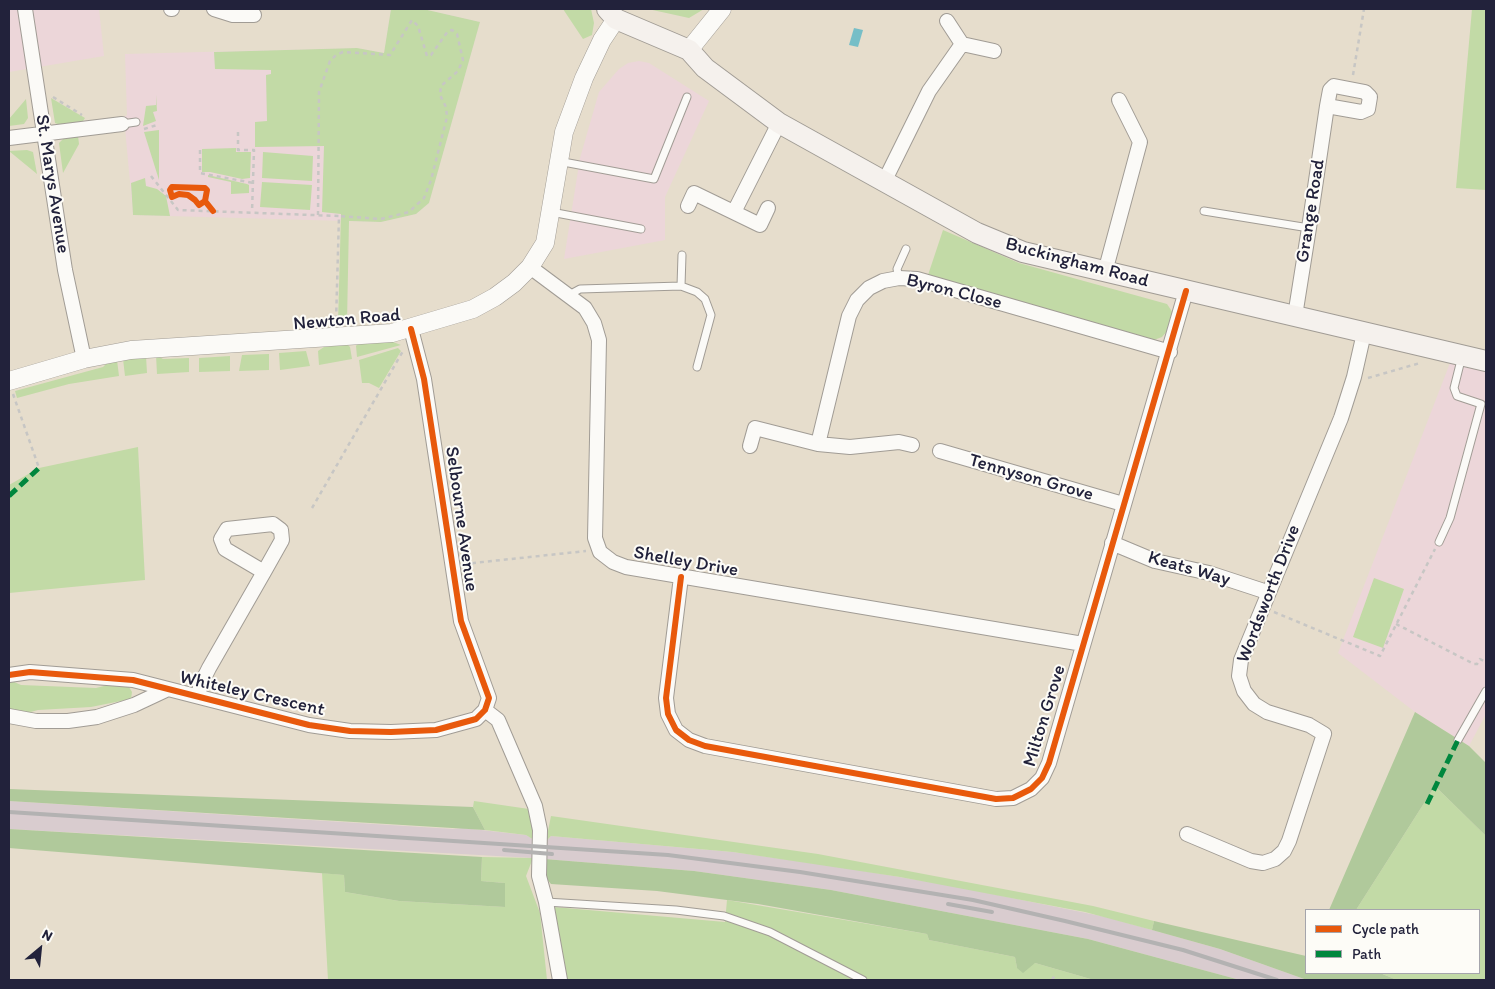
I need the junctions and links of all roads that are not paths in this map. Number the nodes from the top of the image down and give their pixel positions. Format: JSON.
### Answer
{"nodes":[{"id":1,"x":25,"y":9,"type":"edge"},
{"id":2,"x":214,"y":9,"type":"edge"},
{"id":3,"x":722,"y":9,"type":"edge"},
{"id":4,"x":612,"y":14,"type":"edge"},
{"id":5,"x":254,"y":15,"type":"dead end"},
{"id":6,"x":946,"y":21,"type":"dead end"},
{"id":7,"x":962,"y":44,"type":"junction"},
{"id":8,"x":689,"y":50,"type":"junction"},
{"id":9,"x":994,"y":50,"type":"dead end"},
{"id":10,"x":688,"y":97,"type":"dead end"},
{"id":11,"x":1119,"y":100,"type":"dead end"},
{"id":12,"x":1327,"y":106,"type":"junction"},
{"id":13,"x":136,"y":122,"type":"dead end"},
{"id":14,"x":779,"y":123,"type":"junction"},
{"id":15,"x":122,"y":124,"type":"joint"},
{"id":16,"x":44,"y":135,"type":"junction"},
{"id":17,"x":9,"y":138,"type":"edge"},
{"id":18,"x":558,"y":161,"type":"junction"},
{"id":19,"x":884,"y":182,"type":"junction"},
{"id":20,"x":688,"y":206,"type":"dead end"},
{"id":21,"x":768,"y":208,"type":"dead end"},
{"id":22,"x":1204,"y":211,"type":"dead end"},
{"id":23,"x":551,"y":212,"type":"junction"},
{"id":24,"x":734,"y":212,"type":"junction"},
{"id":25,"x":1309,"y":228,"type":"junction"},
{"id":26,"x":641,"y":229,"type":"dead end"},
{"id":27,"x":906,"y":249,"type":"dead end"},
{"id":28,"x":682,"y":255,"type":"dead end"},
{"id":29,"x":530,"y":267,"type":"junction"},
{"id":30,"x":1105,"y":272,"type":"junction"},
{"id":31,"x":900,"y":278,"type":"junction"},
{"id":32,"x":681,"y":286,"type":"junction"},
{"id":33,"x":1186,"y":291,"type":"junction"},
{"id":34,"x":569,"y":295,"type":"junction"},
{"id":35,"x":1295,"y":316,"type":"junction"},
{"id":36,"x":412,"y":329,"type":"junction"},
{"id":37,"x":1364,"y":333,"type":"junction"},
{"id":38,"x":1170,"y":352,"type":"junction"},
{"id":39,"x":1462,"y":356,"type":"junction"},
{"id":40,"x":84,"y":359,"type":"junction"},
{"id":41,"x":1486,"y":361,"type":"edge"},
{"id":42,"x":697,"y":367,"type":"dead end"},
{"id":43,"x":9,"y":381,"type":"edge"},
{"id":44,"x":1484,"y":404,"type":"edge"},
{"id":45,"x":818,"y":444,"type":"junction"},
{"id":46,"x":912,"y":445,"type":"dead end"},
{"id":47,"x":750,"y":446,"type":"dead end"},
{"id":48,"x":940,"y":451,"type":"dead end"},
{"id":49,"x":1123,"y":504,"type":"junction"},
{"id":50,"x":1439,"y":542,"type":"road end"},
{"id":51,"x":1112,"y":543,"type":"junction"},
{"id":52,"x":264,"y":572,"type":"dead end"},
{"id":53,"x":681,"y":577,"type":"junction"},
{"id":54,"x":1268,"y":592,"type":"junction"},
{"id":55,"x":1083,"y":644,"type":"junction"},
{"id":56,"x":9,"y":675,"type":"edge"},
{"id":57,"x":166,"y":690,"type":"junction"},
{"id":58,"x":1486,"y":691,"type":"edge"},
{"id":59,"x":199,"y":696,"type":"junction"},
{"id":60,"x":485,"y":710,"type":"junction"},
{"id":61,"x":9,"y":716,"type":"edge"},
{"id":62,"x":1458,"y":740,"type":"dead end"},
{"id":63,"x":1186,"y":834,"type":"dead end"},
{"id":64,"x":546,"y":902,"type":"junction"},
{"id":65,"x":560,"y":980,"type":"edge"},
{"id":66,"x":863,"y":980,"type":"edge"}],
"edges":[{"from":1,"to":16,"type":"street","name":"St. Marys Avenue"},
{"from":2,"to":5,"type":"street"},
{"from":3,"to":8,"type":"street"},
{"from":4,"to":8,"type":"main road","name":"Buckingham Road"},
{"from":4,"to":18,"type":"street","name":"Newton Road"},
{"from":6,"to":7,"type":"street"},
{"from":7,"to":9,"type":"street"},
{"from":7,"to":19,"type":"street"},
{"from":8,"to":14,"type":"main road","name":"Buckingham Road"},
{"from":10,"to":18,"type":"lane"},
{"from":11,"to":30,"type":"street"},
{"from":12,"to":12,"type":"street","name":"Grange Road"},
{"from":12,"to":25,"type":"street","name":"Grange Road"},
{"from":13,"to":15,"type":"lane"},
{"from":14,"to":19,"type":"main road","name":"Buckingham Road"},
{"from":14,"to":24,"type":"street"},
{"from":15,"to":16,"type":"street"},
{"from":16,"to":17,"type":"street"},
{"from":16,"to":40,"type":"street","name":"St. Marys Avenue"},
{"from":18,"to":23,"type":"street","name":"Newton Road"},
{"from":19,"to":30,"type":"main road","name":"Buckingham Road"},
{"from":20,"to":24,"type":"street"},
{"from":21,"to":24,"type":"street"},
{"from":22,"to":25,"type":"lane"},
{"from":23,"to":26,"type":"lane"},
{"from":23,"to":29,"type":"street","name":"Newton Road"},
{"from":25,"to":35,"type":"street","name":"Grange Road"},
{"from":27,"to":31,"type":"lane"},
{"from":28,"to":32,"type":"lane"},
{"from":29,"to":34,"type":"street"},
{"from":29,"to":36,"type":"street","name":"Newton Road"},
{"from":30,"to":33,"type":"main road","name":"Buckingham Road"},
{"from":31,"to":38,"type":"street","name":"Byron Close"},
{"from":31,"to":45,"type":"street","name":"Byron Close"},
{"from":32,"to":34,"type":"lane"},
{"from":32,"to":42,"type":"lane"},
{"from":33,"to":35,"type":"main road","name":"Buckingham Road"},
{"from":33,"to":38,"type":"street","name":"Milton Grove"},
{"from":34,"to":53,"type":"street","name":"Shelley Drive"},
{"from":35,"to":37,"type":"main road","name":"Buckingham Road"},
{"from":36,"to":40,"type":"street","name":"Newton Road"},
{"from":36,"to":60,"type":"street","name":"Selbourne Avenue"},
{"from":37,"to":39,"type":"main road","name":"Buckingham Road"},
{"from":37,"to":54,"type":"street","name":"Wordsworth Drive"},
{"from":38,"to":49,"type":"street","name":"Milton Grove"},
{"from":39,"to":41,"type":"main road","name":"Buckingham Road"},
{"from":39,"to":44,"type":"lane"},
{"from":40,"to":43,"type":"street","name":"Newton Road"},
{"from":44,"to":50,"type":"lane"},
{"from":45,"to":46,"type":"street"},
{"from":45,"to":47,"type":"street"},
{"from":48,"to":49,"type":"street","name":"Tennyson Grove"},
{"from":49,"to":51,"type":"street","name":"Milton Grove"},
{"from":51,"to":54,"type":"street","name":"Keats Way"},
{"from":51,"to":55,"type":"street","name":"Milton Grove"},
{"from":52,"to":59,"type":"street","name":"Whiteley Crescent"},
{"from":53,"to":55,"type":"street","name":"Shelley Drive"},
{"from":53,"to":55,"type":"street","name":"Milton Grove"},
{"from":54,"to":63,"type":"street","name":"Wordsworth Drive"},
{"from":56,"to":57,"type":"street","name":"Whiteley Crescent"},
{"from":57,"to":59,"type":"street","name":"Whiteley Crescent"},
{"from":57,"to":61,"type":"street","name":"Whiteley Crescent"},
{"from":58,"to":62,"type":"lane"},
{"from":59,"to":60,"type":"street","name":"Whiteley Crescent"},
{"from":60,"to":64,"type":"street"},
{"from":64,"to":65,"type":"street"},
{"from":64,"to":66,"type":"lane"}]}
